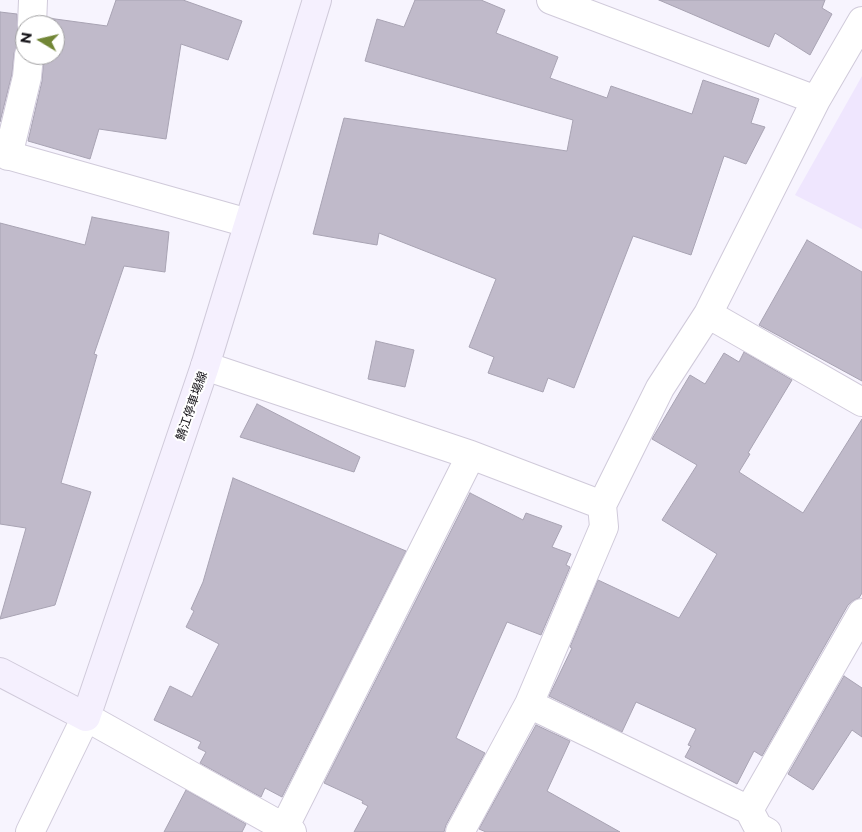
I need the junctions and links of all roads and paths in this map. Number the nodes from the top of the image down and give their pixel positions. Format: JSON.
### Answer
{"nodes":[{"id":1,"x":33,"y":0,"type":"edge"},
{"id":2,"x":317,"y":0,"type":"edge"},
{"id":3,"x":552,"y":0,"type":"edge"},
{"id":4,"x":32,"y":15,"type":"edge"},
{"id":5,"x":862,"y":21,"type":"edge"},
{"id":6,"x":28,"y":65,"type":"edge"},
{"id":7,"x":816,"y":100,"type":"junction"},
{"id":8,"x":4,"y":154,"type":"edge"},
{"id":9,"x":248,"y":223,"type":"junction"},
{"id":10,"x":708,"y":314,"type":"junction"},
{"id":11,"x":205,"y":366,"type":"junction"},
{"id":12,"x":862,"y":402,"type":"edge"},
{"id":13,"x":472,"y":455,"type":"junction"},
{"id":14,"x":602,"y":504,"type":"junction"},
{"id":15,"x":862,"y":614,"type":"edge"},
{"id":16,"x":0,"y":672,"type":"edge"},
{"id":17,"x":530,"y":704,"type":"junction"},
{"id":18,"x":86,"y":717,"type":"junction"},
{"id":19,"x":749,"y":810,"type":"junction"},
{"id":20,"x":288,"y":830,"type":"edge"},
{"id":21,"x":30,"y":832,"type":"edge"},
{"id":22,"x":460,"y":832,"type":"edge"},
{"id":23,"x":767,"y":832,"type":"edge"}],
"edges":[{"from":1,"to":4,"type":"street"},
{"from":2,"to":9,"type":"main road","name":"鯖江停車場線"},
{"from":3,"to":7,"type":"street"},
{"from":5,"to":7,"type":"street"},
{"from":6,"to":8,"type":"street"},
{"from":7,"to":10,"type":"street"},
{"from":8,"to":9,"type":"street"},
{"from":9,"to":11,"type":"main road","name":"鯖江停車場線"},
{"from":10,"to":12,"type":"street"},
{"from":10,"to":14,"type":"street"},
{"from":11,"to":13,"type":"street"},
{"from":11,"to":18,"type":"main road","name":"鯖江停車場線"},
{"from":13,"to":14,"type":"street"},
{"from":13,"to":20,"type":"street"},
{"from":14,"to":17,"type":"street"},
{"from":15,"to":19,"type":"street"},
{"from":16,"to":18,"type":"main road"},
{"from":17,"to":19,"type":"street"},
{"from":17,"to":22,"type":"street"},
{"from":18,"to":20,"type":"street"},
{"from":18,"to":21,"type":"street"},
{"from":19,"to":23,"type":"street"}]}
